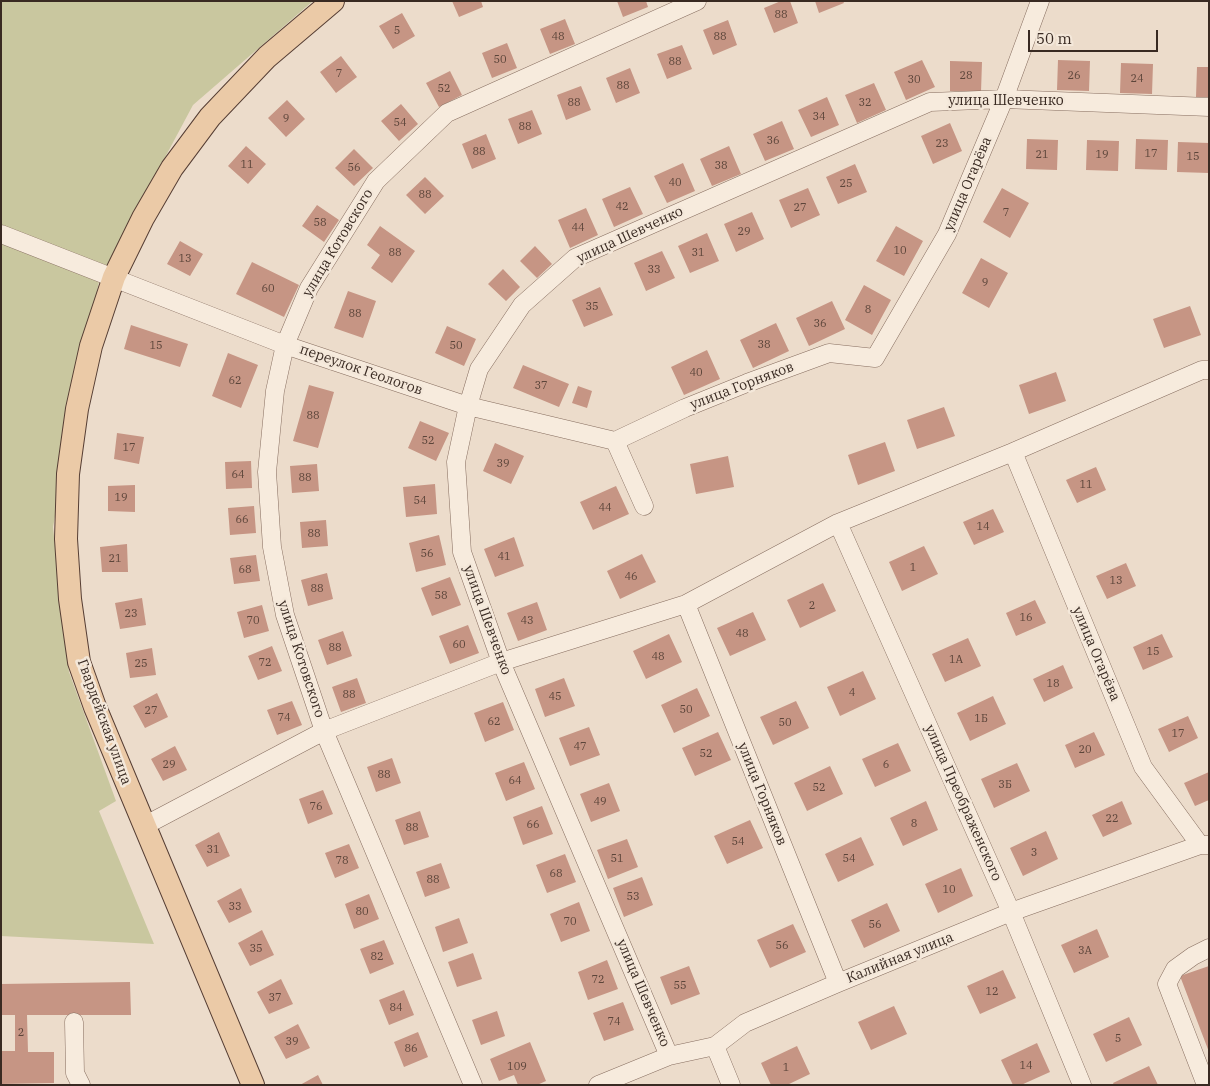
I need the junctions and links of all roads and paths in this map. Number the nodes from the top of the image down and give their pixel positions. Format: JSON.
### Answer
{"nodes":[{"id":1,"x":333,"y":1,"type":"edge"},
{"id":2,"x":697,"y":1,"type":"edge"},
{"id":3,"x":1040,"y":1,"type":"edge"},
{"id":4,"x":1004,"y":99,"type":"junction"},
{"id":5,"x":1209,"y":107,"type":"edge"},
{"id":6,"x":1,"y":234,"type":"edge"},
{"id":7,"x":114,"y":277,"type":"junction"},
{"id":8,"x":285,"y":345,"type":"junction"},
{"id":9,"x":875,"y":358,"type":"joint"},
{"id":10,"x":1209,"y":370,"type":"edge"},
{"id":11,"x":468,"y":406,"type":"junction"},
{"id":12,"x":615,"y":441,"type":"junction"},
{"id":13,"x":1013,"y":452,"type":"junction"},
{"id":14,"x":644,"y":506,"type":"dead end"},
{"id":15,"x":838,"y":523,"type":"junction"},
{"id":16,"x":686,"y":604,"type":"junction"},
{"id":17,"x":501,"y":662,"type":"junction"},
{"id":18,"x":324,"y":731,"type":"junction"},
{"id":19,"x":144,"y":826,"type":"junction"},
{"id":20,"x":1204,"y":845,"type":"edge"},
{"id":21,"x":1011,"y":912,"type":"junction"},
{"id":22,"x":1209,"y":948,"type":"edge"},
{"id":23,"x":838,"y":983,"type":"junction"},
{"id":24,"x":74,"y":1022,"type":"dead end"},
{"id":25,"x":715,"y":1046,"type":"junction"},
{"id":26,"x":669,"y":1056,"type":"junction"},
{"id":27,"x":81,"y":1085,"type":"edge"},
{"id":28,"x":253,"y":1085,"type":"edge"},
{"id":29,"x":472,"y":1085,"type":"edge"},
{"id":30,"x":598,"y":1085,"type":"edge"},
{"id":31,"x":731,"y":1085,"type":"edge"},
{"id":32,"x":1082,"y":1085,"type":"edge"},
{"id":33,"x":1206,"y":1085,"type":"edge"}],
"edges":[{"from":1,"to":7,"type":"main road","name":"Гвардейская улица"},
{"from":2,"to":8,"type":"street","name":"улица Котовского"},
{"from":3,"to":4,"type":"street","name":"улица Огарёва"},
{"from":4,"to":5,"type":"street","name":"улица Шевченко"},
{"from":4,"to":9,"type":"street","name":"улица Огарёва"},
{"from":4,"to":11,"type":"street","name":"улица Шевченко"},
{"from":6,"to":7,"type":"street","name":"переулок Геологов"},
{"from":7,"to":8,"type":"street","name":"переулок Геологов"},
{"from":7,"to":19,"type":"main road","name":"Гвардейская улица"},
{"from":8,"to":11,"type":"street","name":"переулок Геологов"},
{"from":8,"to":18,"type":"street","name":"улица Котовского"},
{"from":9,"to":12,"type":"street","name":"улица Горняков"},
{"from":10,"to":13,"type":"street"},
{"from":11,"to":12,"type":"street","name":"переулок Геологов"},
{"from":11,"to":17,"type":"street","name":"улица Шевченко"},
{"from":12,"to":14,"type":"street"},
{"from":13,"to":15,"type":"street"},
{"from":13,"to":20,"type":"street","name":"улица Огарёва"},
{"from":15,"to":16,"type":"street"},
{"from":15,"to":21,"type":"street","name":"улица Преображенского"},
{"from":16,"to":17,"type":"street"},
{"from":16,"to":23,"type":"street","name":"улица Горняков"},
{"from":17,"to":18,"type":"street"},
{"from":17,"to":26,"type":"street","name":"улица Шевченко"},
{"from":18,"to":19,"type":"street"},
{"from":18,"to":29,"type":"street","name":"улица Котовского"},
{"from":19,"to":28,"type":"main road","name":"Гвардейская улица"},
{"from":20,"to":21,"type":"street","name":"Калийная улица"},
{"from":21,"to":23,"type":"street","name":"Калийная улица"},
{"from":21,"to":32,"type":"street","name":"улица Преображенского"},
{"from":22,"to":33,"type":"street"},
{"from":23,"to":25,"type":"street","name":"Калийная улица"},
{"from":24,"to":27,"type":"street"},
{"from":25,"to":26,"type":"street","name":"Калийная улица"},
{"from":25,"to":31,"type":"street"},
{"from":26,"to":30,"type":"street","name":"Калийная улица"}]}
